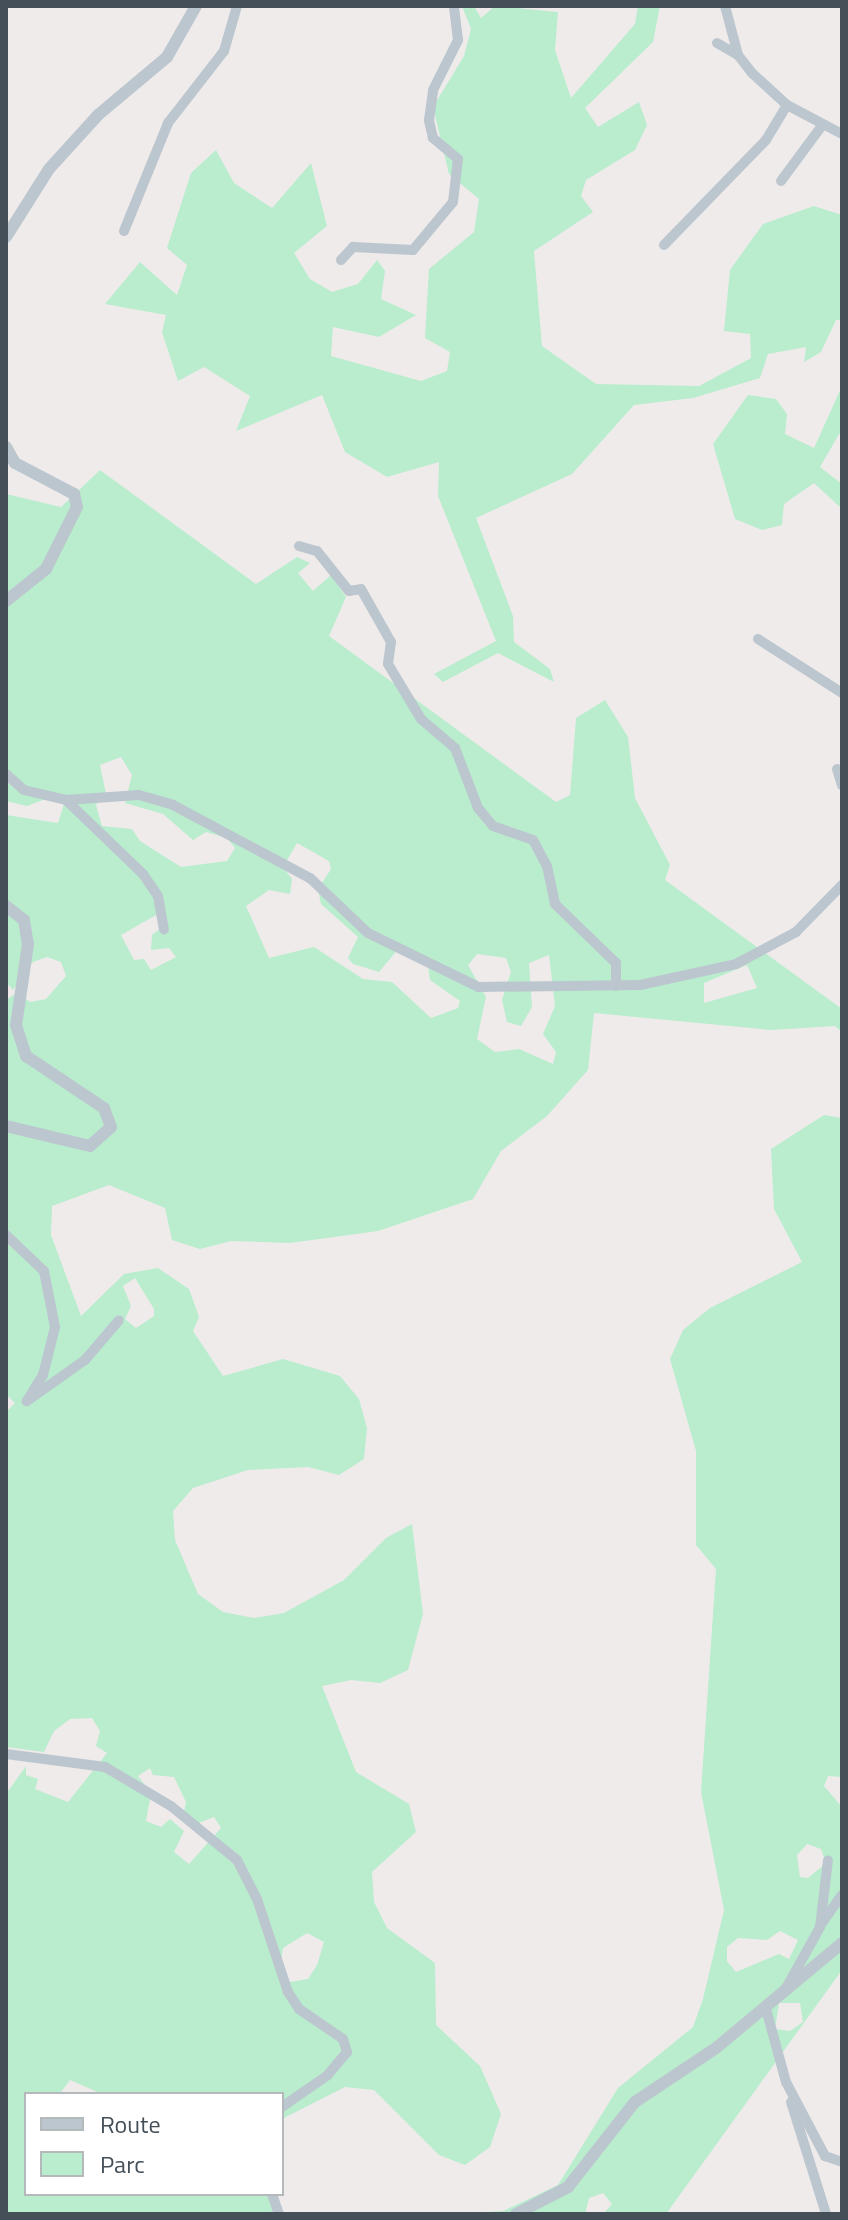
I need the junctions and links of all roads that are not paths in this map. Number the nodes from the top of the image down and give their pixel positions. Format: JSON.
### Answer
{"nodes":[{"id":1,"x":196,"y":6,"type":"edge"},
{"id":2,"x":237,"y":6,"type":"edge"},
{"id":3,"x":454,"y":6,"type":"edge"},
{"id":4,"x":725,"y":6,"type":"edge"},
{"id":5,"x":717,"y":43,"type":"dead end"},
{"id":6,"x":738,"y":55,"type":"junction"},
{"id":7,"x":787,"y":105,"type":"junction"},
{"id":8,"x":821,"y":127,"type":"junction"},
{"id":9,"x":842,"y":134,"type":"edge"},
{"id":10,"x":781,"y":181,"type":"dead end"},
{"id":11,"x":124,"y":231,"type":"dead end"},
{"id":12,"x":6,"y":237,"type":"edge"},
{"id":13,"x":664,"y":245,"type":"dead end"},
{"id":14,"x":341,"y":260,"type":"dead end"},
{"id":15,"x":6,"y":447,"type":"edge"},
{"id":16,"x":299,"y":546,"type":"dead end"},
{"id":17,"x":6,"y":601,"type":"edge"},
{"id":18,"x":758,"y":639,"type":"dead end"},
{"id":19,"x":842,"y":693,"type":"edge"},
{"id":20,"x":837,"y":769,"type":"dead end"},
{"id":21,"x":6,"y":774,"type":"edge"},
{"id":22,"x":842,"y":785,"type":"edge"},
{"id":23,"x":66,"y":800,"type":"junction"},
{"id":24,"x":842,"y":885,"type":"edge"},
{"id":25,"x":6,"y":906,"type":"edge"},
{"id":26,"x":164,"y":929,"type":"dead end"},
{"id":27,"x":616,"y":986,"type":"junction"},
{"id":28,"x":6,"y":1126,"type":"edge"},
{"id":29,"x":6,"y":1235,"type":"edge"},
{"id":30,"x":119,"y":1320,"type":"dead end"},
{"id":31,"x":6,"y":1754,"type":"edge"},
{"id":32,"x":828,"y":1860,"type":"dead end"},
{"id":33,"x":842,"y":1895,"type":"edge"},
{"id":34,"x":820,"y":1927,"type":"junction"},
{"id":35,"x":842,"y":1943,"type":"edge"},
{"id":36,"x":785,"y":1990,"type":"junction"},
{"id":37,"x":766,"y":2009,"type":"junction"},
{"id":38,"x":786,"y":2082,"type":"junction"},
{"id":39,"x":284,"y":2106,"type":"edge"},
{"id":40,"x":842,"y":2162,"type":"edge"},
{"id":41,"x":516,"y":2214,"type":"edge"},
{"id":42,"x":826,"y":2214,"type":"edge"}],
"edges":[{"from":1,"to":12,"type":"street"},
{"from":2,"to":11,"type":"street"},
{"from":3,"to":14,"type":"street"},
{"from":4,"to":6,"type":"street"},
{"from":5,"to":6,"type":"street"},
{"from":6,"to":7,"type":"street"},
{"from":7,"to":8,"type":"street"},
{"from":7,"to":13,"type":"street"},
{"from":8,"to":9,"type":"street"},
{"from":8,"to":10,"type":"street"},
{"from":15,"to":17,"type":"street"},
{"from":16,"to":27,"type":"street"},
{"from":18,"to":19,"type":"street"},
{"from":20,"to":22,"type":"street"},
{"from":21,"to":23,"type":"street"},
{"from":23,"to":26,"type":"street"},
{"from":23,"to":27,"type":"street"},
{"from":24,"to":27,"type":"street"},
{"from":25,"to":28,"type":"street"},
{"from":29,"to":30,"type":"street"},
{"from":31,"to":39,"type":"street"},
{"from":32,"to":34,"type":"street"},
{"from":33,"to":34,"type":"street"},
{"from":34,"to":36,"type":"street"},
{"from":35,"to":36,"type":"street"},
{"from":36,"to":37,"type":"street"},
{"from":37,"to":38,"type":"street"},
{"from":37,"to":41,"type":"street"},
{"from":38,"to":40,"type":"street"},
{"from":38,"to":42,"type":"street"}]}
